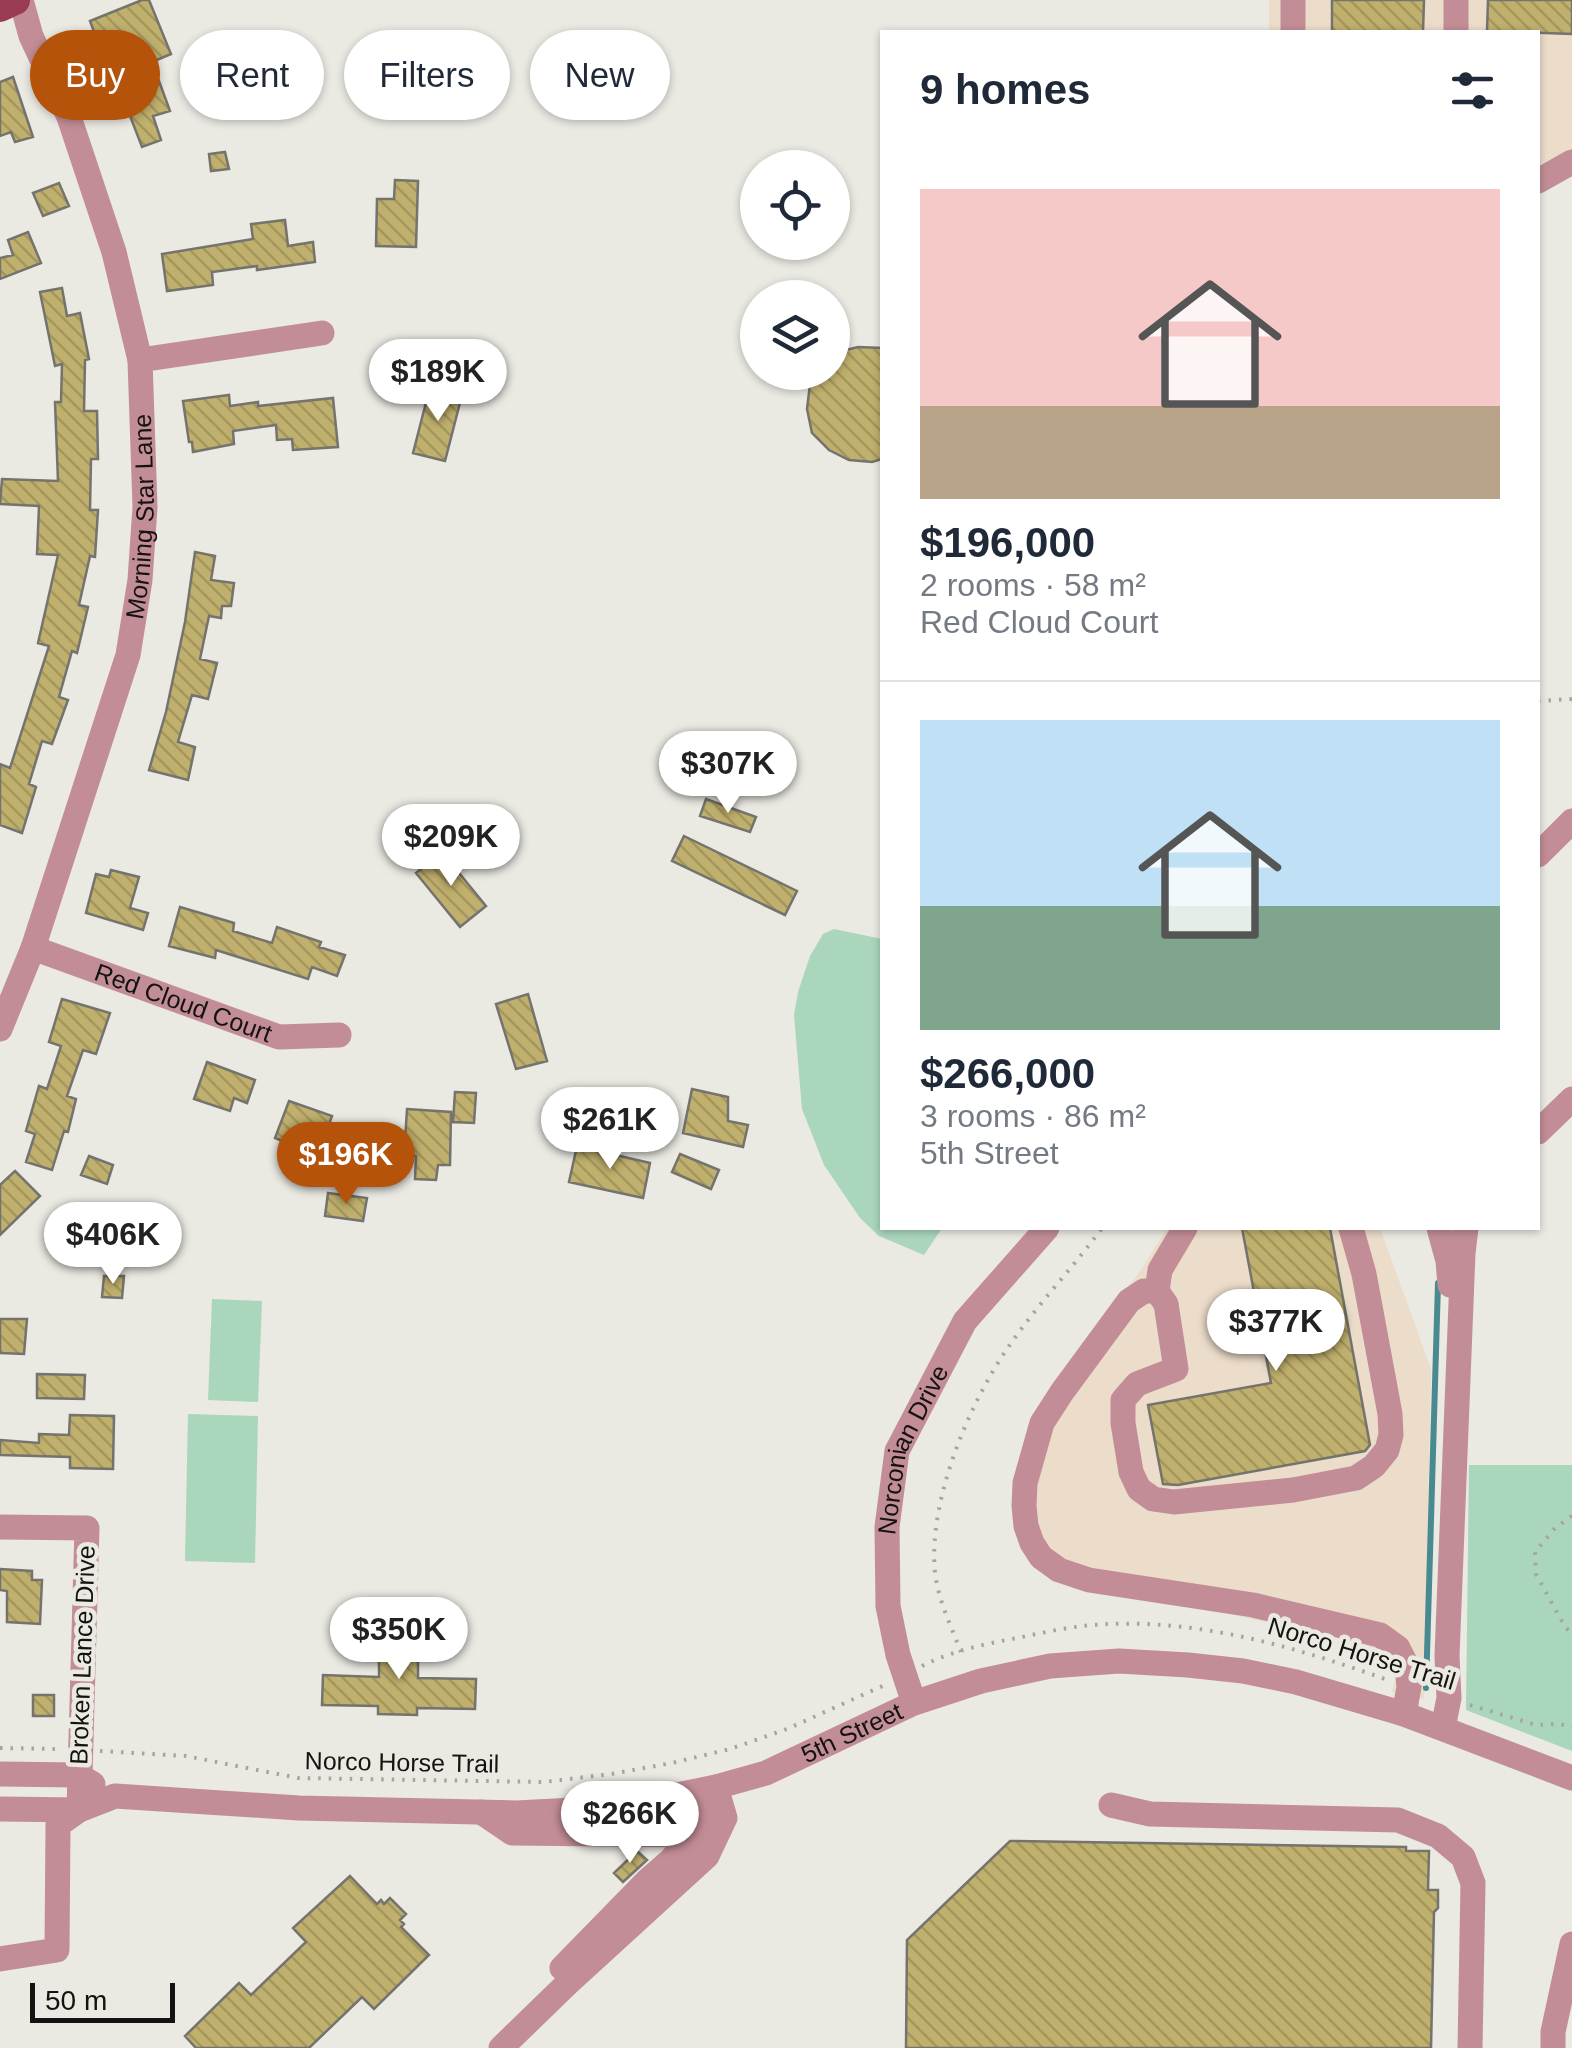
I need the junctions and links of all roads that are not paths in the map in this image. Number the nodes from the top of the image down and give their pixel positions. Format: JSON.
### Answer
{"nodes":[{"id":1,"x":18,"y":0,"type":"edge"},
{"id":2,"x":1294,"y":0,"type":"edge"},
{"id":3,"x":1456,"y":0,"type":"edge"},
{"id":4,"x":0,"y":7,"type":"edge"},
{"id":5,"x":1293,"y":30,"type":"edge"},
{"id":6,"x":1456,"y":30,"type":"edge"},
{"id":7,"x":1572,"y":162,"type":"edge"},
{"id":8,"x":1540,"y":180,"type":"edge"},
{"id":9,"x":322,"y":333,"type":"dead end"},
{"id":10,"x":140,"y":360,"type":"junction"},
{"id":11,"x":1572,"y":821,"type":"edge"},
{"id":12,"x":1540,"y":853,"type":"edge"},
{"id":13,"x":33,"y":948,"type":"junction"},
{"id":14,"x":0,"y":1030,"type":"edge"},
{"id":15,"x":339,"y":1035,"type":"dead end"},
{"id":16,"x":1572,"y":1099,"type":"edge"},
{"id":17,"x":1540,"y":1130,"type":"edge"},
{"id":18,"x":1045,"y":1230,"type":"edge"},
{"id":19,"x":1184,"y":1230,"type":"edge"},
{"id":20,"x":1352,"y":1230,"type":"edge"},
{"id":21,"x":1440,"y":1230,"type":"edge"},
{"id":22,"x":1466,"y":1230,"type":"edge"},
{"id":23,"x":1156,"y":1291,"type":"junction"},
{"id":24,"x":1455,"y":1454,"type":"junction"},
{"id":25,"x":0,"y":1527,"type":"edge"},
{"id":26,"x":914,"y":1704,"type":"junction"},
{"id":27,"x":1404,"y":1714,"type":"junction"},
{"id":28,"x":1443,"y":1728,"type":"junction"},
{"id":29,"x":78,"y":1763,"type":"junction"},
{"id":30,"x":0,"y":1774,"type":"edge"},
{"id":31,"x":1572,"y":1778,"type":"edge"},
{"id":32,"x":716,"y":1787,"type":"junction"},
{"id":33,"x":115,"y":1796,"type":"junction"},
{"id":34,"x":1111,"y":1806,"type":"dead end"},
{"id":35,"x":0,"y":1809,"type":"edge"},
{"id":36,"x":78,"y":1810,"type":"junction"},
{"id":37,"x":481,"y":1812,"type":"junction"},
{"id":38,"x":693,"y":1834,"type":"junction"},
{"id":39,"x":1572,"y":1944,"type":"edge"},
{"id":40,"x":0,"y":1960,"type":"edge"},
{"id":41,"x":1559,"y":2038,"type":"edge"},
{"id":42,"x":482,"y":2048,"type":"edge"},
{"id":43,"x":501,"y":2048,"type":"edge"},
{"id":44,"x":1470,"y":2048,"type":"edge"}],
"edges":[{"from":1,"to":4,"type":"main road"},
{"from":1,"to":10,"type":"street","name":"Morning Star Lane"},
{"from":2,"to":5,"type":"street"},
{"from":3,"to":6,"type":"street"},
{"from":7,"to":8,"type":"street"},
{"from":9,"to":10,"type":"street"},
{"from":10,"to":13,"type":"street","name":"Morning Star Lane"},
{"from":11,"to":12,"type":"street"},
{"from":13,"to":14,"type":"street","name":"Morning Star Lane"},
{"from":13,"to":15,"type":"street","name":"Red Cloud Court"},
{"from":16,"to":17,"type":"street"},
{"from":18,"to":26,"type":"street","name":"Norconian Drive"},
{"from":19,"to":23,"type":"street"},
{"from":20,"to":23,"type":"street"},
{"from":21,"to":24,"type":"street"},
{"from":22,"to":24,"type":"street"},
{"from":23,"to":27,"type":"street"},
{"from":24,"to":28,"type":"street"},
{"from":25,"to":29,"type":"street","name":"Broken Lance Drive"},
{"from":26,"to":27,"type":"street","name":"5th Street"},
{"from":26,"to":32,"type":"street","name":"5th Street"},
{"from":27,"to":28,"type":"street","name":"5th Street"},
{"from":28,"to":31,"type":"street","name":"5th Street"},
{"from":29,"to":30,"type":"street","name":"5th Street"},
{"from":29,"to":33,"type":"street","name":"5th Street"},
{"from":29,"to":36,"type":"street","name":"Broken Lance Drive"},
{"from":32,"to":37,"type":"street","name":"5th Street"},
{"from":32,"to":38,"type":"street"},
{"from":32,"to":43,"type":"street"},
{"from":33,"to":36,"type":"street","name":"5th Street"},
{"from":33,"to":37,"type":"street","name":"5th Street"},
{"from":34,"to":44,"type":"street"},
{"from":35,"to":36,"type":"street","name":"5th Street"},
{"from":36,"to":40,"type":"street"},
{"from":37,"to":38,"type":"street"},
{"from":38,"to":42,"type":"street"},
{"from":39,"to":41,"type":"street"}]}
